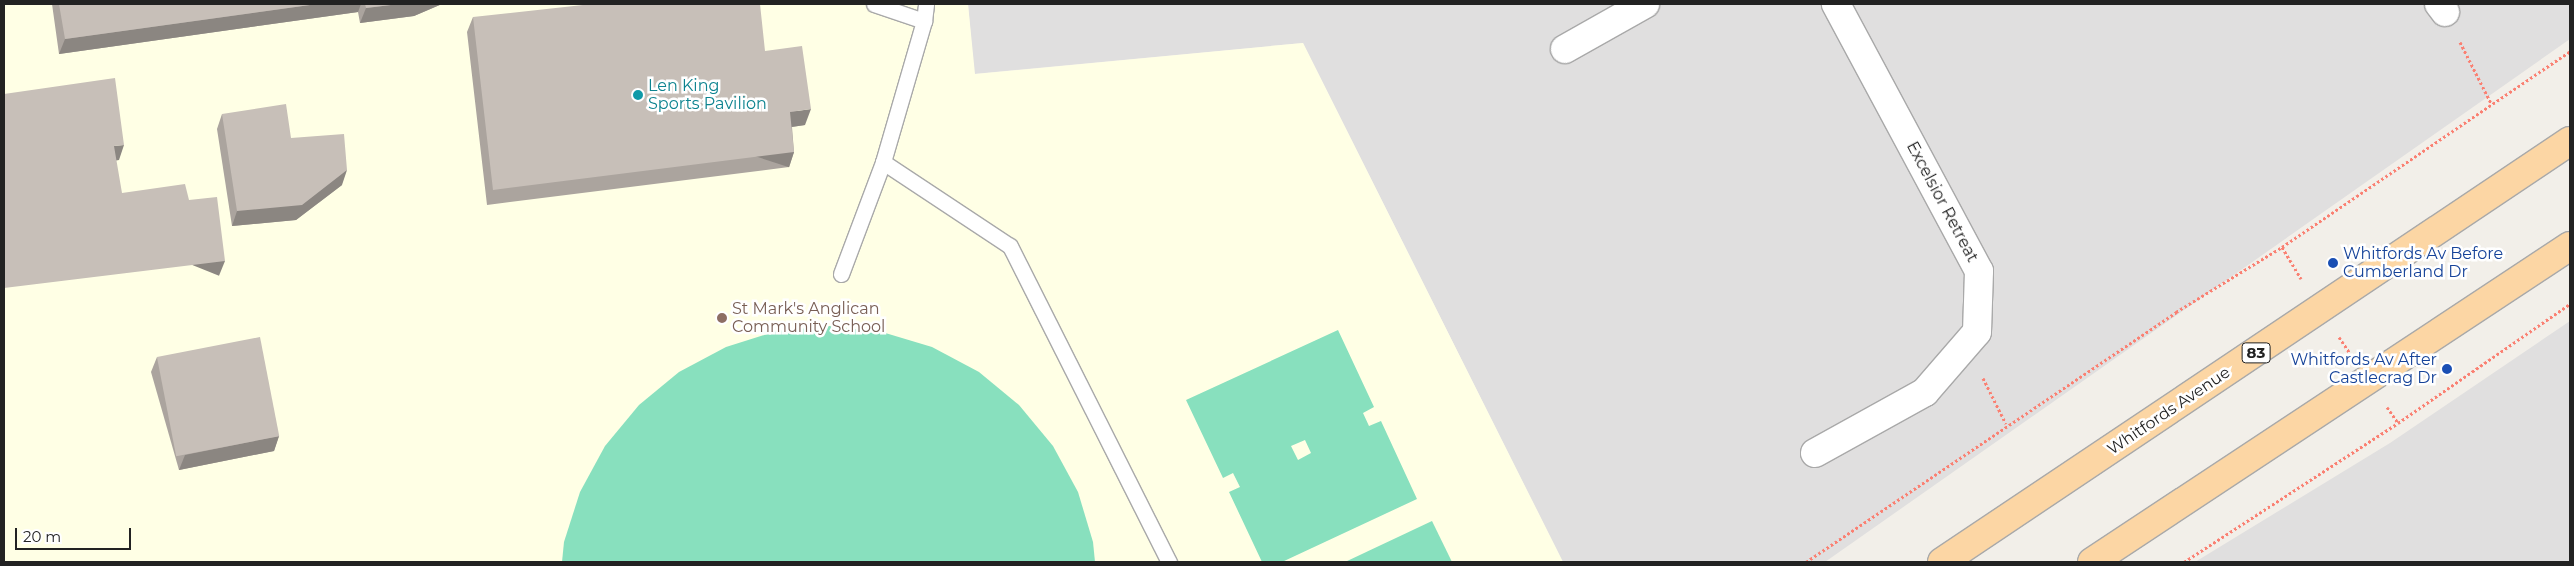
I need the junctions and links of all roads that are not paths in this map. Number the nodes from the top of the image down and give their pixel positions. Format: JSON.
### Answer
{"nodes":[{"id":1,"x":874,"y":4,"type":"edge"},
{"id":2,"x":926,"y":4,"type":"edge"},
{"id":3,"x":1645,"y":4,"type":"edge"},
{"id":4,"x":1836,"y":4,"type":"edge"},
{"id":5,"x":924,"y":21,"type":"junction"},
{"id":6,"x":1565,"y":49,"type":"dead end"},
{"id":7,"x":2570,"y":141,"type":"edge"},
{"id":8,"x":883,"y":162,"type":"junction"},
{"id":9,"x":2570,"y":246,"type":"edge"},
{"id":10,"x":841,"y":274,"type":"dead end"},
{"id":11,"x":1815,"y":453,"type":"dead end"},
{"id":12,"x":1169,"y":562,"type":"edge"},
{"id":13,"x":1942,"y":562,"type":"edge"},
{"id":14,"x":2092,"y":562,"type":"edge"}],
"edges":[{"from":1,"to":5,"type":"lane"},
{"from":2,"to":5,"type":"lane"},
{"from":3,"to":6,"type":"street"},
{"from":4,"to":11,"type":"street","name":"Excelsior Retreat"},
{"from":5,"to":8,"type":"lane"},
{"from":7,"to":13,"type":"main road","name":"Whitfords Avenue","number":"83"},
{"from":8,"to":10,"type":"lane"},
{"from":8,"to":12,"type":"lane"},
{"from":9,"to":14,"type":"main road"}]}
